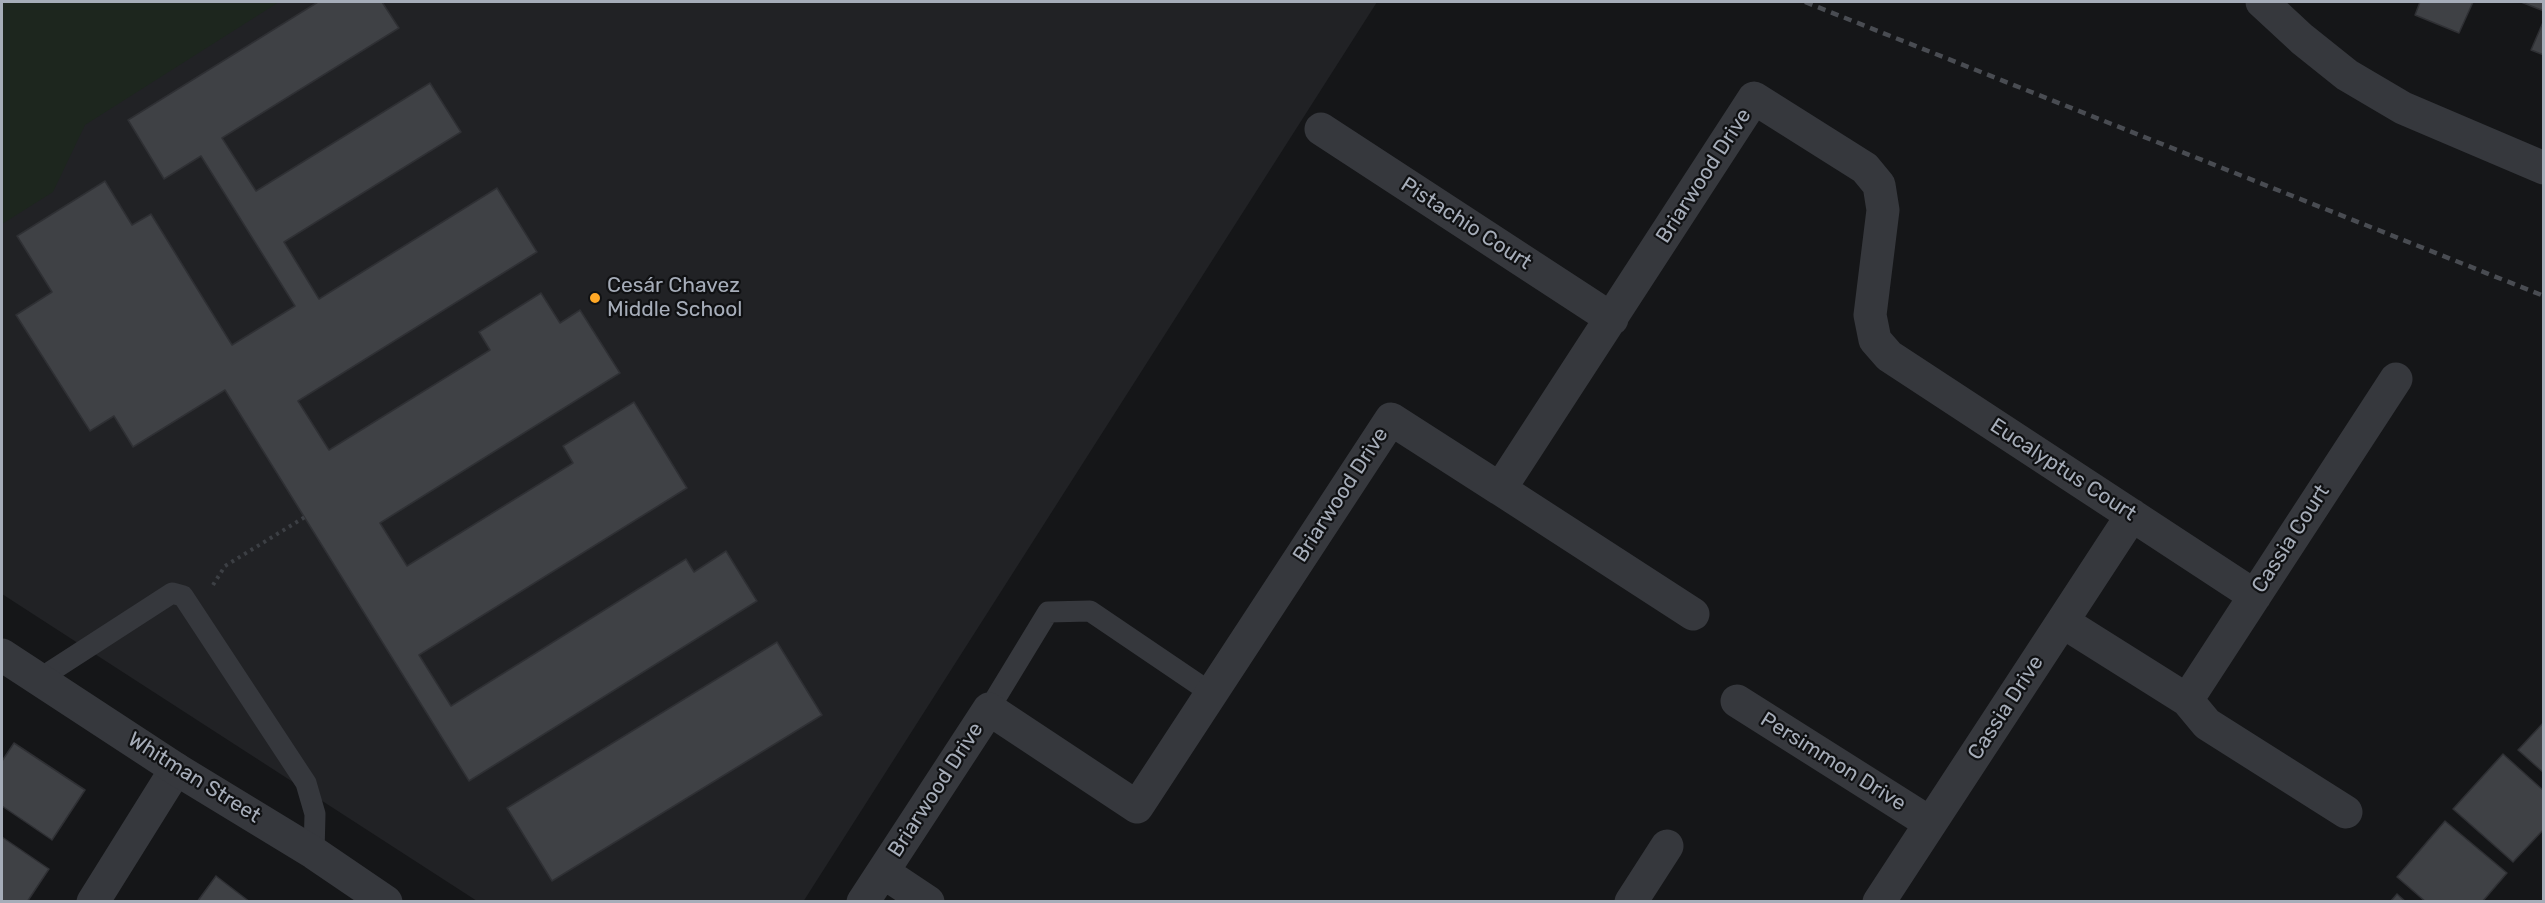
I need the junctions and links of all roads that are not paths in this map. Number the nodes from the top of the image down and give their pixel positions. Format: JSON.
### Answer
{"nodes":[{"id":1,"x":2262,"y":2,"type":"edge"},
{"id":2,"x":1321,"y":129,"type":"dead end"},
{"id":3,"x":2544,"y":168,"type":"edge"},
{"id":4,"x":1612,"y":319,"type":"junction"},
{"id":5,"x":1875,"y":340,"type":"joint"},
{"id":6,"x":2396,"y":379,"type":"dead end"},
{"id":7,"x":1500,"y":489,"type":"junction"},
{"id":8,"x":2132,"y":515,"type":"junction"},
{"id":9,"x":2254,"y":596,"type":"junction"},
{"id":10,"x":1693,"y":614,"type":"dead end"},
{"id":11,"x":2063,"y":622,"type":"junction"},
{"id":12,"x":2,"y":655,"type":"edge"},
{"id":13,"x":39,"y":679,"type":"junction"},
{"id":14,"x":1211,"y":693,"type":"junction"},
{"id":15,"x":2187,"y":699,"type":"junction"},
{"id":16,"x":1737,"y":701,"type":"dead end"},
{"id":17,"x":989,"y":709,"type":"junction"},
{"id":18,"x":176,"y":769,"type":"junction"},
{"id":19,"x":2346,"y":812,"type":"dead end"},
{"id":20,"x":1930,"y":823,"type":"junction"},
{"id":21,"x":1667,"y":846,"type":"dead end"},
{"id":22,"x":315,"y":853,"type":"junction"},
{"id":23,"x":883,"y":872,"type":"junction"},
{"id":24,"x":93,"y":902,"type":"edge"},
{"id":25,"x":386,"y":902,"type":"edge"},
{"id":26,"x":864,"y":902,"type":"edge"},
{"id":27,"x":928,"y":902,"type":"edge"},
{"id":28,"x":1631,"y":902,"type":"edge"},
{"id":29,"x":1879,"y":902,"type":"edge"}],
"edges":[{"from":1,"to":3,"type":"street"},
{"from":2,"to":4,"type":"street","name":"Pistachio Court"},
{"from":4,"to":5,"type":"street","name":"Briarwood Drive"},
{"from":4,"to":7,"type":"street","name":"Briarwood Drive"},
{"from":5,"to":8,"type":"street","name":"Eucalyptus Court"},
{"from":6,"to":9,"type":"street","name":"Cassia Court"},
{"from":7,"to":10,"type":"street"},
{"from":7,"to":14,"type":"street","name":"Briarwood Drive"},
{"from":8,"to":9,"type":"street","name":"Eucalyptus Court"},
{"from":8,"to":11,"type":"street","name":"Cassia Drive"},
{"from":9,"to":15,"type":"street","name":"Cassia Court"},
{"from":11,"to":15,"type":"street"},
{"from":11,"to":20,"type":"street","name":"Cassia Drive"},
{"from":12,"to":13,"type":"street","name":"Whitman Street"},
{"from":13,"to":18,"type":"street","name":"Whitman Street"},
{"from":13,"to":22,"type":"lane"},
{"from":14,"to":17,"type":"lane"},
{"from":14,"to":17,"type":"street","name":"Briarwood Drive"},
{"from":15,"to":19,"type":"street"},
{"from":16,"to":20,"type":"street","name":"Persimmon Drive"},
{"from":17,"to":23,"type":"street","name":"Briarwood Drive"},
{"from":18,"to":22,"type":"street","name":"Whitman Street"},
{"from":18,"to":24,"type":"street"},
{"from":20,"to":29,"type":"street","name":"Cassia Drive"},
{"from":21,"to":28,"type":"street"},
{"from":22,"to":25,"type":"street","name":"Whitman Street"},
{"from":23,"to":26,"type":"street","name":"Briarwood Drive"},
{"from":23,"to":27,"type":"street"}]}
